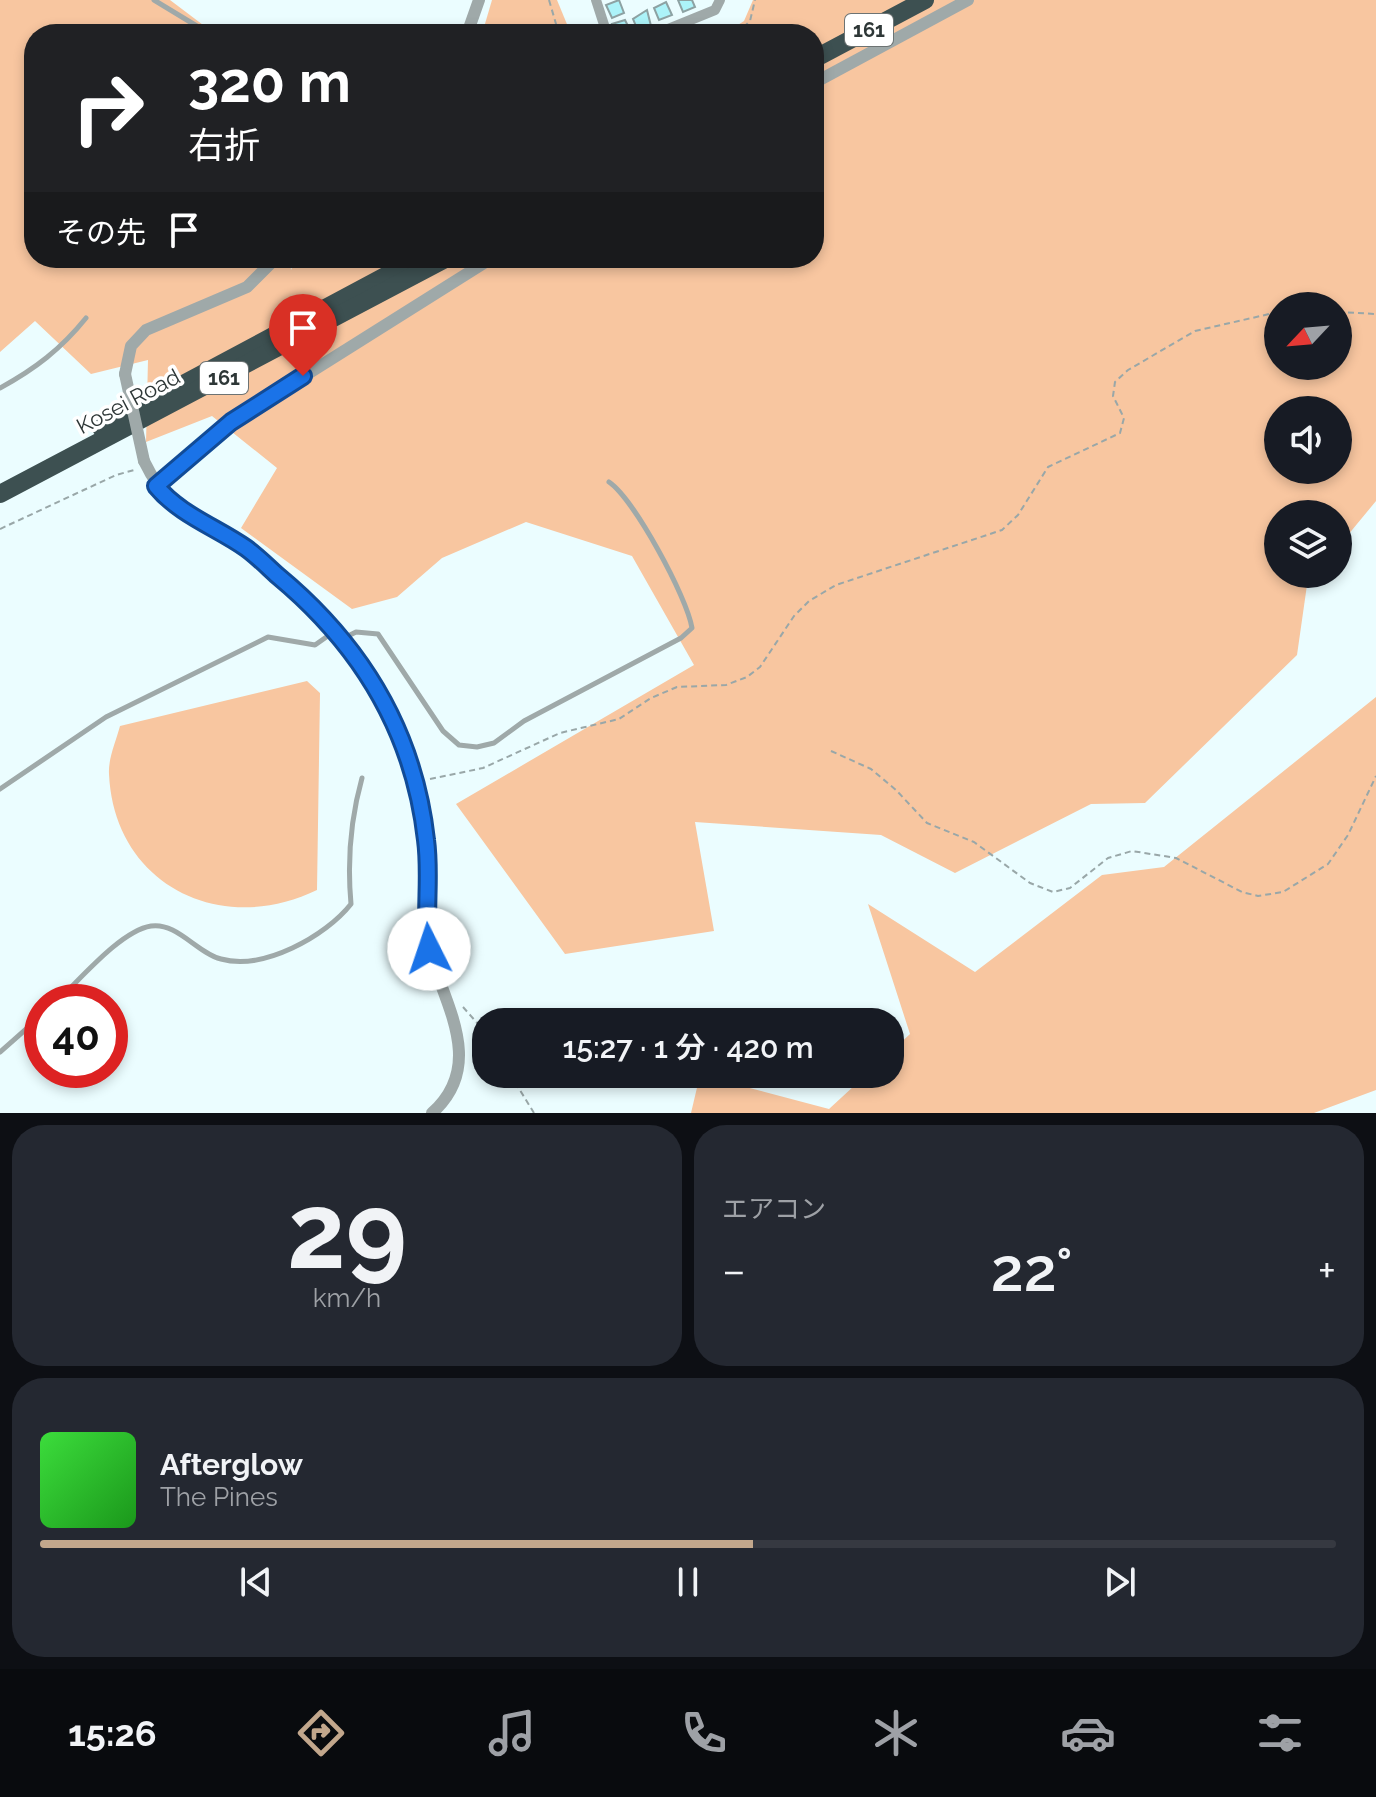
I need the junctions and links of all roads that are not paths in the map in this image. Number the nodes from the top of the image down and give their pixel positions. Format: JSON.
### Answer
{"nodes":[{"id":1,"x":154,"y":0,"type":"edge"},
{"id":2,"x":479,"y":0,"type":"edge"},
{"id":3,"x":596,"y":0,"type":"edge"},
{"id":4,"x":720,"y":0,"type":"edge"},
{"id":5,"x":899,"y":0,"type":"edge"},
{"id":6,"x":925,"y":0,"type":"edge"},
{"id":7,"x":968,"y":0,"type":"edge"},
{"id":8,"x":194,"y":24,"type":"edge"},
{"id":9,"x":471,"y":24,"type":"edge"},
{"id":10,"x":604,"y":24,"type":"edge"},
{"id":11,"x":681,"y":24,"type":"edge"},
{"id":12,"x":824,"y":40,"type":"edge"},
{"id":13,"x":824,"y":54,"type":"edge"},
{"id":14,"x":824,"y":78,"type":"edge"},
{"id":15,"x":266,"y":268,"type":"edge"},
{"id":16,"x":400,"y":268,"type":"edge"},
{"id":17,"x":428,"y":268,"type":"edge"},
{"id":18,"x":476,"y":268,"type":"edge"},
{"id":19,"x":86,"y":318,"type":"dead end"},
{"id":20,"x":0,"y":388,"type":"edge"},
{"id":21,"x":0,"y":482,"type":"edge"},
{"id":22,"x":609,"y":482,"type":"dead end"},
{"id":23,"x":156,"y":486,"type":"junction"},
{"id":24,"x":0,"y":494,"type":"edge"},
{"id":25,"x":336,"y":637,"type":"junction"},
{"id":26,"x":362,"y":778,"type":"dead end"},
{"id":27,"x":0,"y":789,"type":"edge"},
{"id":28,"x":75,"y":984,"type":"edge"},
{"id":29,"x":24,"y":1031,"type":"edge"},
{"id":30,"x":0,"y":1052,"type":"edge"},
{"id":31,"x":432,"y":1113,"type":"edge"}],
"edges":[{"from":1,"to":8,"type":"lane"},
{"from":2,"to":9,"type":"street"},
{"from":3,"to":10,"type":"street"},
{"from":4,"to":11,"type":"street"},
{"from":5,"to":12,"type":"highway","number":"161"},
{"from":6,"to":13,"type":"highway","number":"161"},
{"from":7,"to":14,"type":"street"},
{"from":15,"to":23,"type":"street","bridge":true},
{"from":16,"to":21,"type":"highway","name":"Kosei Road","number":"161"},
{"from":17,"to":24,"type":"highway","name":"Kosei Road","number":"161"},
{"from":18,"to":23,"type":"street"},
{"from":19,"to":20,"type":"lane"},
{"from":22,"to":25,"type":"lane"},
{"from":23,"to":25,"type":"street"},
{"from":25,"to":27,"type":"lane"},
{"from":25,"to":31,"type":"street"},
{"from":26,"to":28,"type":"lane"},
{"from":29,"to":30,"type":"lane"}]}
